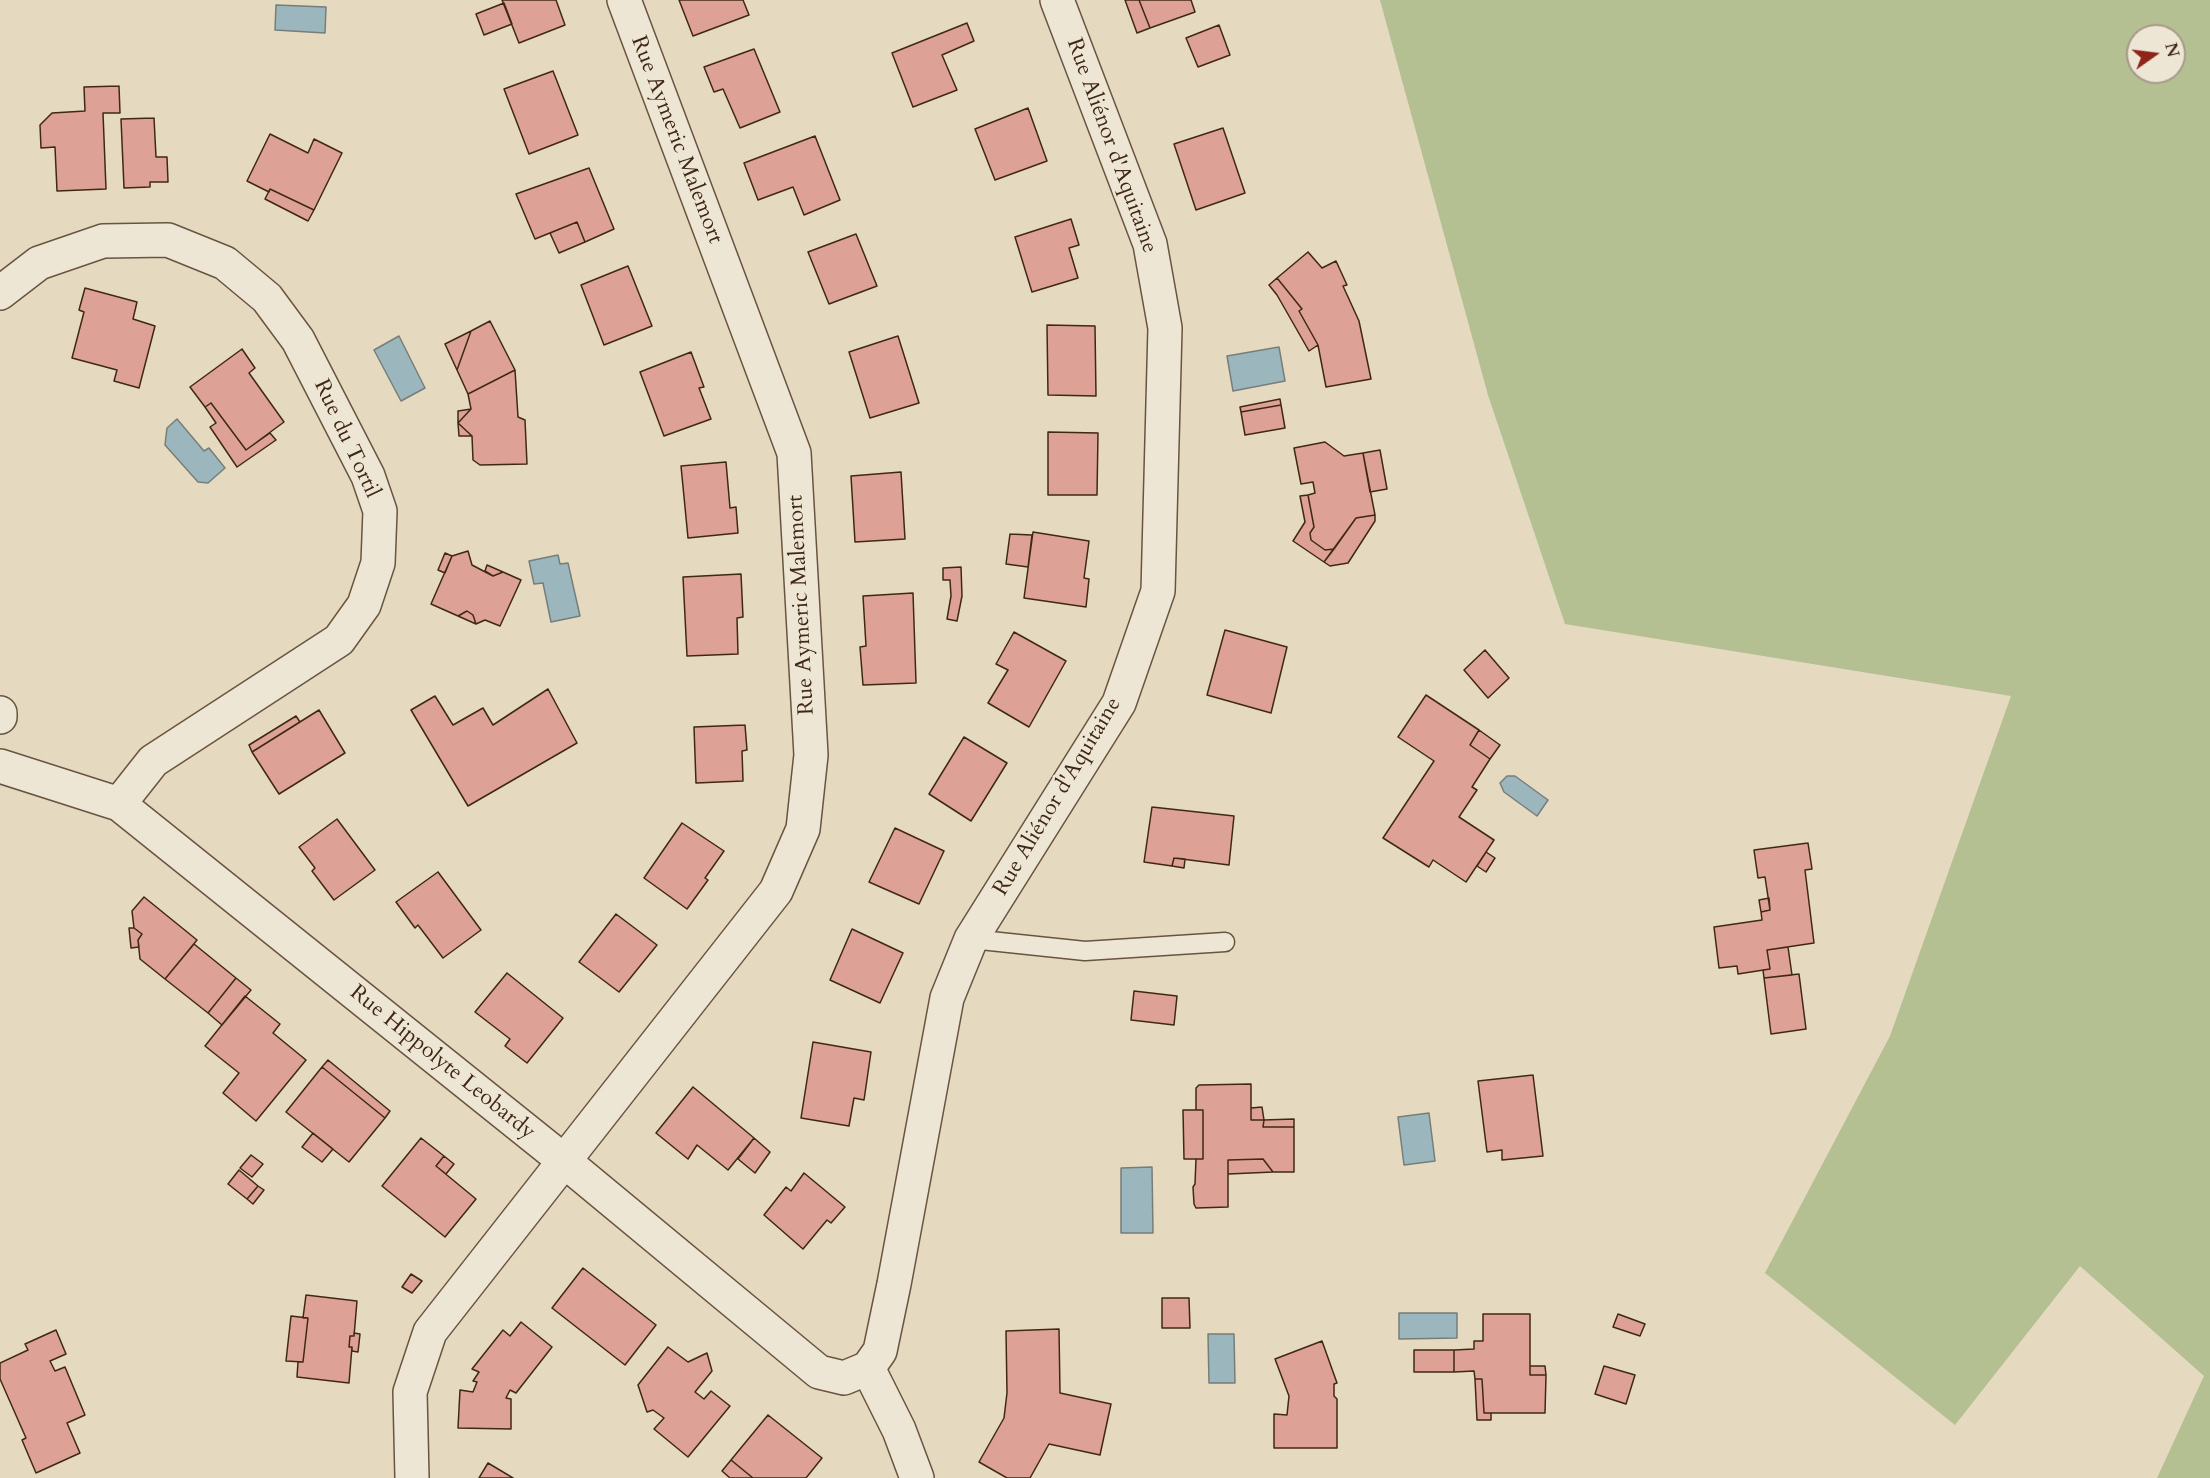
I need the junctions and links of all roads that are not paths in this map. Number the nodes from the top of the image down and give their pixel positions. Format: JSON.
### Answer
{"nodes":[{"id":1,"x":624,"y":0,"type":"edge"},
{"id":2,"x":1057,"y":0,"type":"edge"},
{"id":3,"x":0,"y":293,"type":"edge"},
{"id":4,"x":0,"y":766,"type":"edge"},
{"id":5,"x":118,"y":804,"type":"junction"},
{"id":6,"x":971,"y":939,"type":"junction"},
{"id":7,"x":1225,"y":942,"type":"dead end"},
{"id":8,"x":563,"y":1160,"type":"junction"},
{"id":9,"x":868,"y":1368,"type":"junction"},
{"id":10,"x":412,"y":1478,"type":"edge"},
{"id":11,"x":917,"y":1478,"type":"edge"}],
"edges":[{"from":1,"to":8,"type":"street","name":"Rue Aymeric Malemort"},
{"from":2,"to":6,"type":"street","name":"Rue Aliénor d'Aquitaine"},
{"from":3,"to":5,"type":"street","name":"Rue du Tortil"},
{"from":4,"to":5,"type":"street","name":"Rue Hippolyte Leobardy"},
{"from":5,"to":8,"type":"street","name":"Rue Hippolyte Leobardy"},
{"from":6,"to":7,"type":"lane"},
{"from":6,"to":9,"type":"street","name":"Rue Aliénor d'Aquitaine"},
{"from":8,"to":9,"type":"street","name":"Rue Hippolyte Leobardy"},
{"from":8,"to":10,"type":"street","name":"Rue Aymeric Malemort"},
{"from":9,"to":11,"type":"street"}]}
